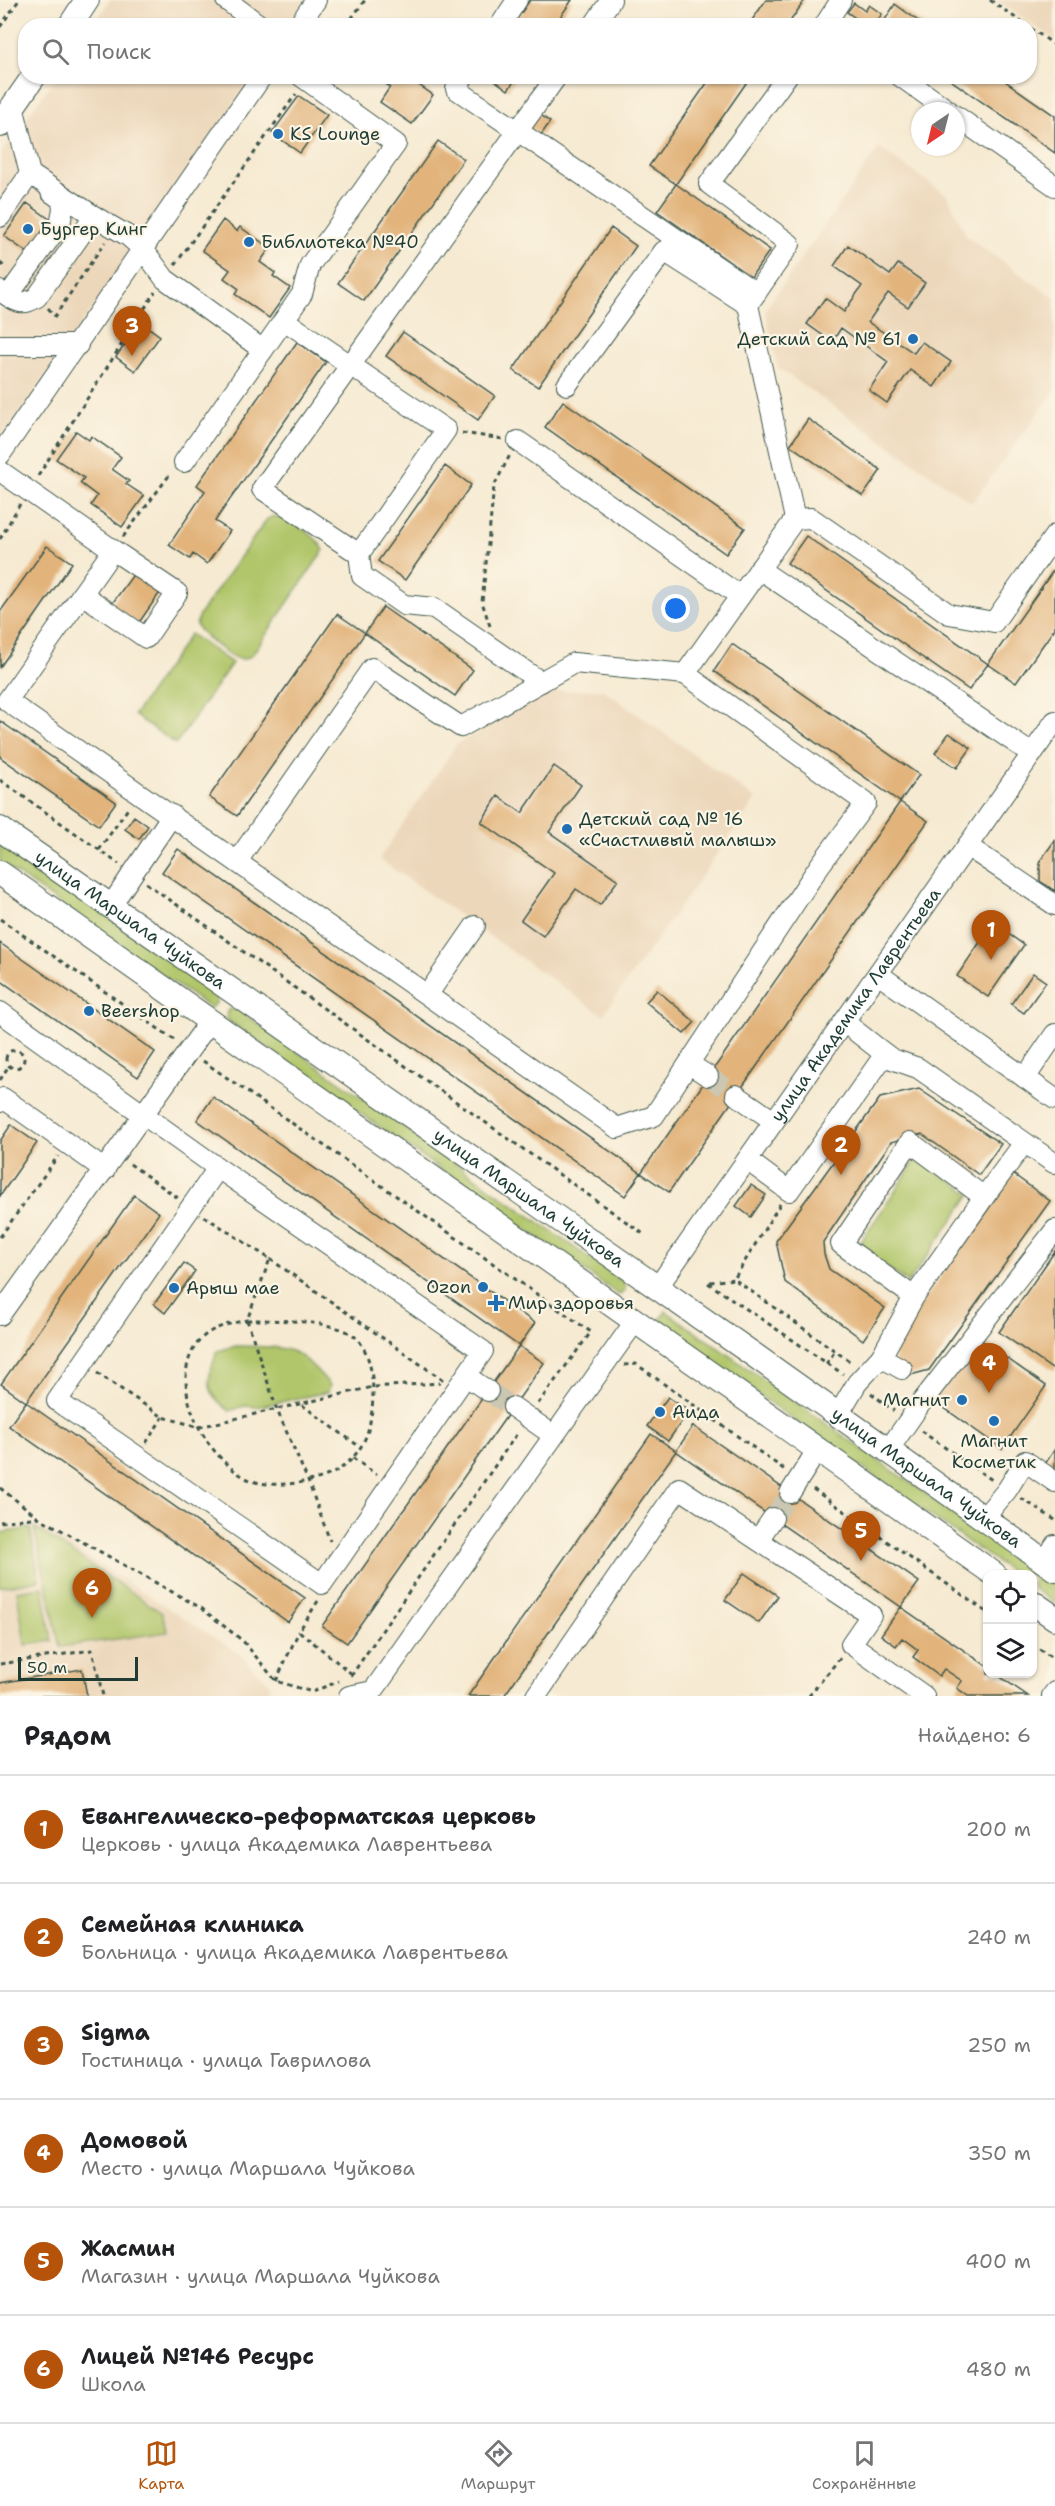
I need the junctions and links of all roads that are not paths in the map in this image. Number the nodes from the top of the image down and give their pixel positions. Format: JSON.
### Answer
{"nodes":[{"id":1,"x":87,"y":0,"type":"edge"},
{"id":2,"x":226,"y":0,"type":"edge"},
{"id":3,"x":316,"y":0,"type":"edge"},
{"id":4,"x":517,"y":0,"type":"edge"},
{"id":5,"x":611,"y":0,"type":"edge"},
{"id":6,"x":841,"y":0,"type":"edge"},
{"id":7,"x":75,"y":18,"type":"edge"},
{"id":8,"x":250,"y":18,"type":"edge"},
{"id":9,"x":304,"y":18,"type":"edge"},
{"id":10,"x":505,"y":18,"type":"edge"},
{"id":11,"x":599,"y":18,"type":"edge"},
{"id":12,"x":830,"y":18,"type":"edge"},
{"id":13,"x":29,"y":84,"type":"edge"},
{"id":14,"x":253,"y":84,"type":"edge"},
{"id":15,"x":311,"y":84,"type":"edge"},
{"id":16,"x":459,"y":84,"type":"edge"},
{"id":17,"x":551,"y":84,"type":"edge"},
{"id":18,"x":781,"y":84,"type":"edge"},
{"id":19,"x":911,"y":84,"type":"edge"},
{"id":20,"x":936,"y":102,"type":"edge"},
{"id":21,"x":7,"y":116,"type":"edge"},
{"id":22,"x":965,"y":122,"type":"edge"},
{"id":23,"x":517,"y":131,"type":"junction"},
{"id":24,"x":30,"y":174,"type":"junction"},
{"id":25,"x":1055,"y":186,"type":"edge"},
{"id":26,"x":94,"y":216,"type":"junction"},
{"id":27,"x":0,"y":217,"type":"edge"},
{"id":28,"x":0,"y":228,"type":"edge"},
{"id":29,"x":143,"y":249,"type":"junction"},
{"id":30,"x":10,"y":297,"type":"edge"},
{"id":31,"x":752,"y":299,"type":"junction"},
{"id":32,"x":284,"y":320,"type":"junction"},
{"id":33,"x":0,"y":345,"type":"edge"},
{"id":34,"x":78,"y":345,"type":"junction"},
{"id":35,"x":263,"y":350,"type":"junction"},
{"id":36,"x":350,"y":365,"type":"junction"},
{"id":37,"x":567,"y":385,"type":"dead end"},
{"id":38,"x":518,"y":441,"type":"road end"},
{"id":39,"x":0,"y":455,"type":"edge"},
{"id":40,"x":184,"y":462,"type":"road end"},
{"id":41,"x":0,"y":471,"type":"edge"},
{"id":42,"x":795,"y":519,"type":"junction"},
{"id":43,"x":1055,"y":535,"type":"edge"},
{"id":44,"x":113,"y":550,"type":"junction"},
{"id":45,"x":359,"y":554,"type":"junction"},
{"id":46,"x":759,"y":569,"type":"junction"},
{"id":47,"x":82,"y":594,"type":"junction"},
{"id":48,"x":740,"y":596,"type":"junction"},
{"id":49,"x":685,"y":674,"type":"junction"},
{"id":50,"x":541,"y":682,"type":"junction"},
{"id":51,"x":1052,"y":730,"type":"edge"},
{"id":52,"x":1032,"y":753,"type":"junction"},
{"id":53,"x":172,"y":815,"type":"junction"},
{"id":54,"x":0,"y":829,"type":"edge"},
{"id":55,"x":967,"y":846,"type":"junction"},
{"id":56,"x":238,"y":860,"type":"junction"},
{"id":57,"x":0,"y":873,"type":"edge"},
{"id":58,"x":1055,"y":905,"type":"edge"},
{"id":59,"x":110,"y":907,"type":"junction"},
{"id":60,"x":475,"y":926,"type":"dead end"},
{"id":61,"x":878,"y":974,"type":"junction"},
{"id":62,"x":231,"y":991,"type":"junction"},
{"id":63,"x":428,"y":994,"type":"junction"},
{"id":64,"x":0,"y":1012,"type":"edge"},
{"id":65,"x":210,"y":1021,"type":"junction"},
{"id":66,"x":844,"y":1022,"type":"junction"},
{"id":67,"x":1055,"y":1034,"type":"edge"},
{"id":68,"x":885,"y":1054,"type":"junction"},
{"id":69,"x":689,"y":1064,"type":"junction"},
{"id":70,"x":708,"y":1076,"type":"tunnel mouth"},
{"id":71,"x":1025,"y":1078,"type":"junction"},
{"id":72,"x":736,"y":1095,"type":"tunnel mouth"},
{"id":73,"x":1055,"y":1099,"type":"edge"},
{"id":74,"x":0,"y":1101,"type":"edge"},
{"id":75,"x":144,"y":1115,"type":"junction"},
{"id":76,"x":774,"y":1121,"type":"junction"},
{"id":77,"x":1024,"y":1143,"type":"junction"},
{"id":78,"x":747,"y":1160,"type":"junction"},
{"id":79,"x":110,"y":1162,"type":"junction"},
{"id":80,"x":1054,"y":1163,"type":"edge"},
{"id":81,"x":218,"y":1168,"type":"junction"},
{"id":82,"x":984,"y":1197,"type":"junction"},
{"id":83,"x":1055,"y":1230,"type":"edge"},
{"id":84,"x":657,"y":1288,"type":"junction"},
{"id":85,"x":914,"y":1297,"type":"junction"},
{"id":86,"x":0,"y":1315,"type":"edge"},
{"id":87,"x":636,"y":1320,"type":"junction"},
{"id":88,"x":466,"y":1376,"type":"junction"},
{"id":89,"x":488,"y":1391,"type":"tunnel mouth"},
{"id":90,"x":513,"y":1407,"type":"tunnel mouth"},
{"id":91,"x":838,"y":1415,"type":"junction"},
{"id":92,"x":553,"y":1435,"type":"junction"},
{"id":93,"x":818,"y":1449,"type":"junction"},
{"id":94,"x":887,"y":1452,"type":"junction"},
{"id":95,"x":1055,"y":1482,"type":"edge"},
{"id":96,"x":790,"y":1493,"type":"tunnel mouth"},
{"id":97,"x":773,"y":1518,"type":"tunnel mouth"},
{"id":98,"x":983,"y":1519,"type":"junction"},
{"id":99,"x":758,"y":1540,"type":"junction"},
{"id":100,"x":1052,"y":1561,"type":"edge"},
{"id":101,"x":987,"y":1570,"type":"edge"},
{"id":102,"x":1037,"y":1605,"type":"edge"},
{"id":103,"x":1055,"y":1618,"type":"edge"},
{"id":104,"x":376,"y":1694,"type":"edge"},
{"id":105,"x":349,"y":1696,"type":"edge"},
{"id":106,"x":536,"y":1696,"type":"edge"},
{"id":107,"x":924,"y":1696,"type":"edge"}],
"edges":[{"from":1,"to":7,"type":"main road"},
{"from":2,"to":8,"type":"street"},
{"from":3,"to":9,"type":"street"},
{"from":4,"to":10,"type":"street"},
{"from":5,"to":11,"type":"street"},
{"from":6,"to":12,"type":"street"},
{"from":13,"to":21,"type":"main road"},
{"from":14,"to":29,"type":"street"},
{"from":15,"to":32,"type":"street"},
{"from":16,"to":23,"type":"street"},
{"from":17,"to":23,"type":"street"},
{"from":18,"to":31,"type":"street"},
{"from":19,"to":20,"type":"street"},
{"from":21,"to":24,"type":"street"},
{"from":22,"to":25,"type":"street"},
{"from":23,"to":31,"type":"street"},
{"from":23,"to":36,"type":"street"},
{"from":24,"to":26,"type":"street"},
{"from":24,"to":27,"type":"street"},
{"from":26,"to":29,"type":"street"},
{"from":26,"to":30,"type":"street"},
{"from":28,"to":30,"type":"street"},
{"from":29,"to":34,"type":"street"},
{"from":29,"to":35,"type":"street"},
{"from":31,"to":37,"type":"street"},
{"from":31,"to":42,"type":"street"},
{"from":32,"to":35,"type":"street"},
{"from":32,"to":36,"type":"street"},
{"from":33,"to":34,"type":"street"},
{"from":34,"to":39,"type":"street"},
{"from":35,"to":40,"type":"street"},
{"from":36,"to":45,"type":"street"},
{"from":36,"to":45,"type":"street"},
{"from":38,"to":48,"type":"street"},
{"from":41,"to":44,"type":"street"},
{"from":42,"to":43,"type":"street"},
{"from":42,"to":46,"type":"street"},
{"from":44,"to":47,"type":"street"},
{"from":44,"to":47,"type":"street"},
{"from":45,"to":50,"type":"street"},
{"from":46,"to":48,"type":"street"},
{"from":46,"to":52,"type":"street"},
{"from":47,"to":53,"type":"street"},
{"from":48,"to":49,"type":"street"},
{"from":49,"to":50,"type":"street"},
{"from":49,"to":69,"type":"street"},
{"from":50,"to":56,"type":"street"},
{"from":51,"to":52,"type":"street","name":"улица Академика Лаврентьева"},
{"from":52,"to":55,"type":"street","name":"улица Академика Лаврентьева"},
{"from":53,"to":56,"type":"street"},
{"from":53,"to":59,"type":"street"},
{"from":54,"to":59,"type":"main road","name":"улица Маршала Чуйкова"},
{"from":55,"to":58,"type":"street"},
{"from":55,"to":61,"type":"street","name":"улица Академика Лаврентьева"},
{"from":56,"to":63,"type":"street"},
{"from":57,"to":65,"type":"main road","name":"улица Маршала Чуйкова"},
{"from":59,"to":62,"type":"main road","name":"улица Маршала Чуйкова"},
{"from":60,"to":63,"type":"street"},
{"from":61,"to":66,"type":"street","name":"улица Академика Лаврентьева"},
{"from":61,"to":71,"type":"street"},
{"from":62,"to":65,"type":"main road"},
{"from":62,"to":84,"type":"main road","name":"улица Маршала Чуйкова"},
{"from":63,"to":69,"type":"street"},
{"from":64,"to":75,"type":"street"},
{"from":65,"to":75,"type":"street"},
{"from":65,"to":87,"type":"main road","name":"улица Маршала Чуйкова"},
{"from":66,"to":68,"type":"street"},
{"from":66,"to":76,"type":"street","name":"улица Академика Лаврентьева"},
{"from":67,"to":71,"type":"street"},
{"from":68,"to":77,"type":"street"},
{"from":68,"to":78,"type":"street"},
{"from":69,"to":70,"type":"street"},
{"from":71,"to":73,"type":"street"},
{"from":72,"to":76,"type":"street"},
{"from":74,"to":79,"type":"street"},
{"from":75,"to":79,"type":"street"},
{"from":75,"to":81,"type":"street"},
{"from":76,"to":78,"type":"street","name":"улица Академика Лаврентьева"},
{"from":77,"to":80,"type":"street"},
{"from":77,"to":82,"type":"street"},
{"from":78,"to":84,"type":"street","name":"улица Академика Лаврентьева"},
{"from":79,"to":86,"type":"street"},
{"from":81,"to":88,"type":"street"},
{"from":81,"to":88,"type":"street"},
{"from":82,"to":85,"type":"street"},
{"from":82,"to":85,"type":"street"},
{"from":83,"to":94,"type":"street"},
{"from":84,"to":87,"type":"main road"},
{"from":84,"to":91,"type":"main road","name":"улица Маршала Чуйкова"},
{"from":85,"to":91,"type":"street"},
{"from":87,"to":92,"type":"street"},
{"from":87,"to":93,"type":"main road","name":"улица Маршала Чуйкова"},
{"from":88,"to":89,"type":"street"},
{"from":90,"to":92,"type":"street"},
{"from":91,"to":94,"type":"main road","name":"улица Маршала Чуйкова"},
{"from":92,"to":104,"type":"street"},
{"from":93,"to":96,"type":"street"},
{"from":93,"to":101,"type":"main road","name":"улица Маршала Чуйкова"},
{"from":94,"to":98,"type":"main road","name":"улица Маршала Чуйкова"},
{"from":95,"to":98,"type":"street"},
{"from":97,"to":99,"type":"street"},
{"from":98,"to":100,"type":"main road","name":"улица Маршала Чуйкова"},
{"from":99,"to":106,"type":"street"},
{"from":99,"to":107,"type":"street"},
{"from":102,"to":103,"type":"main road"},
{"from":104,"to":105,"type":"street"}]}
